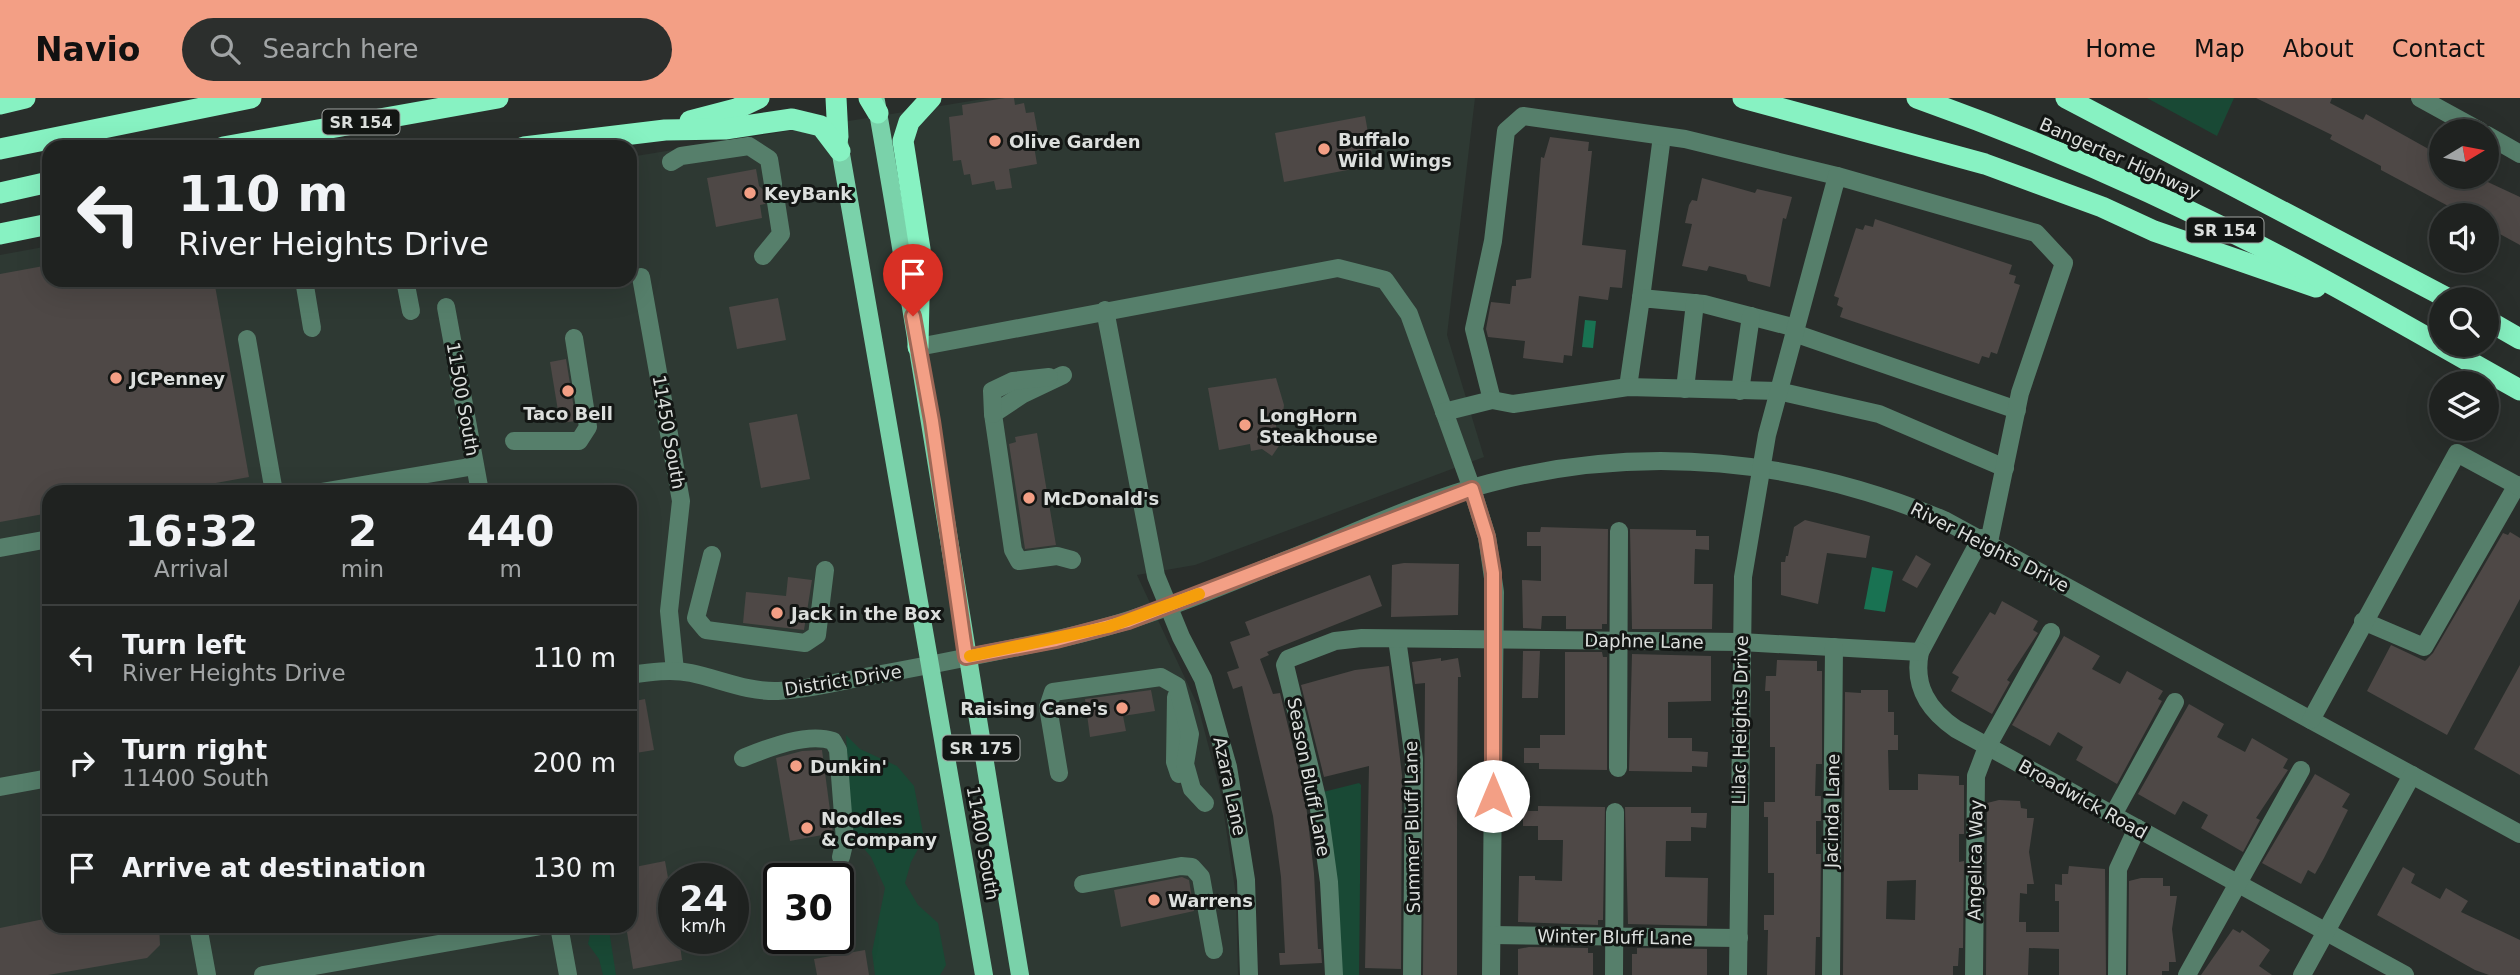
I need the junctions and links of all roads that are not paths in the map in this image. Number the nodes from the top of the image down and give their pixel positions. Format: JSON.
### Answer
{"nodes":[{"id":1,"x":24,"y":98,"type":"edge"},
{"id":2,"x":251,"y":98,"type":"edge"},
{"id":3,"x":498,"y":98,"type":"edge"},
{"id":4,"x":759,"y":98,"type":"edge"},
{"id":5,"x":834,"y":98,"type":"edge"},
{"id":6,"x":931,"y":98,"type":"edge"},
{"id":7,"x":1744,"y":98,"type":"edge"},
{"id":8,"x":1917,"y":98,"type":"edge"},
{"id":9,"x":2066,"y":98,"type":"edge"},
{"id":10,"x":2431,"y":101,"type":"edge"},
{"id":11,"x":874,"y":103,"type":"edge"},
{"id":12,"x":0,"y":104,"type":"edge"},
{"id":13,"x":2460,"y":119,"type":"edge"},
{"id":14,"x":665,"y":130,"type":"junction"},
{"id":15,"x":1662,"y":136,"type":"junction"},
{"id":16,"x":42,"y":140,"type":"edge"},
{"id":17,"x":44,"y":140,"type":"edge"},
{"id":18,"x":262,"y":140,"type":"edge"},
{"id":19,"x":582,"y":140,"type":"edge"},
{"id":20,"x":2499,"y":142,"type":"edge"},
{"id":21,"x":839,"y":144,"type":"junction"},
{"id":22,"x":0,"y":149,"type":"edge"},
{"id":23,"x":2520,"y":153,"type":"edge"},
{"id":24,"x":671,"y":162,"type":"dead end"},
{"id":25,"x":1837,"y":176,"type":"junction"},
{"id":26,"x":42,"y":184,"type":"edge"},
{"id":27,"x":773,"y":184,"type":"dead end"},
{"id":28,"x":0,"y":193,"type":"edge"},
{"id":29,"x":776,"y":202,"type":"dead end"},
{"id":30,"x":42,"y":225,"type":"edge"},
{"id":31,"x":0,"y":234,"type":"edge"},
{"id":32,"x":762,"y":256,"type":"dead end"},
{"id":33,"x":641,"y":277,"type":"dead end"},
{"id":34,"x":305,"y":287,"type":"edge"},
{"id":35,"x":406,"y":287,"type":"edge"},
{"id":36,"x":2429,"y":289,"type":"edge"},
{"id":37,"x":1641,"y":298,"type":"junction"},
{"id":38,"x":1695,"y":303,"type":"junction"},
{"id":39,"x":2368,"y":304,"type":"junction"},
{"id":40,"x":446,"y":307,"type":"dead end"},
{"id":41,"x":1105,"y":310,"type":"junction"},
{"id":42,"x":411,"y":311,"type":"dead end"},
{"id":43,"x":1751,"y":316,"type":"junction"},
{"id":44,"x":2499,"y":327,"type":"edge"},
{"id":45,"x":312,"y":328,"type":"dead end"},
{"id":46,"x":1795,"y":330,"type":"junction"},
{"id":47,"x":574,"y":338,"type":"dead end"},
{"id":48,"x":247,"y":339,"type":"dead end"},
{"id":49,"x":2520,"y":339,"type":"edge"},
{"id":50,"x":918,"y":347,"type":"junction"},
{"id":51,"x":1063,"y":375,"type":"dead end"},
{"id":52,"x":1628,"y":387,"type":"junction"},
{"id":53,"x":1685,"y":389,"type":"junction"},
{"id":54,"x":2520,"y":390,"type":"edge"},
{"id":55,"x":1740,"y":391,"type":"junction"},
{"id":56,"x":1778,"y":391,"type":"junction"},
{"id":57,"x":1492,"y":400,"type":"junction"},
{"id":58,"x":2017,"y":410,"type":"junction"},
{"id":59,"x":1444,"y":412,"type":"junction"},
{"id":60,"x":514,"y":441,"type":"dead end"},
{"id":61,"x":475,"y":466,"type":"junction"},
{"id":62,"x":1762,"y":466,"type":"junction"},
{"id":63,"x":2005,"y":468,"type":"junction"},
{"id":64,"x":273,"y":485,"type":"edge"},
{"id":65,"x":362,"y":485,"type":"edge"},
{"id":66,"x":479,"y":485,"type":"edge"},
{"id":67,"x":2518,"y":486,"type":"edge"},
{"id":68,"x":1472,"y":489,"type":"junction"},
{"id":69,"x":1619,"y":531,"type":"dead end"},
{"id":70,"x":42,"y":540,"type":"edge"},
{"id":71,"x":1985,"y":540,"type":"junction"},
{"id":72,"x":0,"y":548,"type":"edge"},
{"id":73,"x":712,"y":555,"type":"dead end"},
{"id":74,"x":1072,"y":560,"type":"dead end"},
{"id":75,"x":825,"y":570,"type":"dead end"},
{"id":76,"x":1167,"y":607,"type":"junction"},
{"id":77,"x":2363,"y":621,"type":"junction"},
{"id":78,"x":2051,"y":632,"type":"dead end"},
{"id":79,"x":1397,"y":639,"type":"junction"},
{"id":80,"x":1494,"y":640,"type":"junction"},
{"id":81,"x":1618,"y":641,"type":"junction"},
{"id":82,"x":1741,"y":642,"type":"junction"},
{"id":83,"x":1834,"y":647,"type":"junction"},
{"id":84,"x":1920,"y":652,"type":"junction"},
{"id":85,"x":966,"y":657,"type":"junction"},
{"id":86,"x":1285,"y":663,"type":"joint"},
{"id":87,"x":932,"y":664,"type":"junction"},
{"id":88,"x":675,"y":671,"type":"junction"},
{"id":89,"x":637,"y":674,"type":"edge"},
{"id":90,"x":2175,"y":702,"type":"dead end"},
{"id":91,"x":2311,"y":720,"type":"junction"},
{"id":92,"x":1987,"y":747,"type":"junction"},
{"id":93,"x":743,"y":758,"type":"dead end"},
{"id":94,"x":1618,"y":768,"type":"dead end"},
{"id":95,"x":2301,"y":770,"type":"dead end"},
{"id":96,"x":1059,"y":773,"type":"dead end"},
{"id":97,"x":2412,"y":775,"type":"junction"},
{"id":98,"x":42,"y":779,"type":"edge"},
{"id":99,"x":0,"y":787,"type":"edge"},
{"id":100,"x":1205,"y":803,"type":"dead end"},
{"id":101,"x":1615,"y":812,"type":"dead end"},
{"id":102,"x":2113,"y":815,"type":"junction"},
{"id":103,"x":2137,"y":828,"type":"junction"},
{"id":104,"x":2520,"y":834,"type":"edge"},
{"id":105,"x":841,"y":857,"type":"dead end"},
{"id":106,"x":1083,"y":884,"type":"dead end"},
{"id":107,"x":2239,"y":884,"type":"junction"},
{"id":108,"x":2326,"y":931,"type":"junction"},
{"id":109,"x":199,"y":933,"type":"edge"},
{"id":110,"x":501,"y":933,"type":"edge"},
{"id":111,"x":560,"y":933,"type":"edge"},
{"id":112,"x":1492,"y":935,"type":"junction"},
{"id":113,"x":1614,"y":937,"type":"junction"},
{"id":114,"x":1738,"y":938,"type":"junction"},
{"id":115,"x":1214,"y":950,"type":"dead end"},
{"id":116,"x":207,"y":975,"type":"edge"},
{"id":117,"x":263,"y":975,"type":"edge"},
{"id":118,"x":568,"y":975,"type":"edge"},
{"id":119,"x":984,"y":975,"type":"edge"},
{"id":120,"x":1020,"y":975,"type":"edge"},
{"id":121,"x":1249,"y":975,"type":"edge"},
{"id":122,"x":1334,"y":975,"type":"edge"},
{"id":123,"x":1412,"y":975,"type":"edge"},
{"id":124,"x":1491,"y":975,"type":"edge"},
{"id":125,"x":1614,"y":975,"type":"edge"},
{"id":126,"x":1738,"y":975,"type":"edge"},
{"id":127,"x":1830,"y":975,"type":"edge"},
{"id":128,"x":1974,"y":975,"type":"edge"},
{"id":129,"x":2117,"y":975,"type":"edge"},
{"id":130,"x":2187,"y":975,"type":"edge"},
{"id":131,"x":2302,"y":975,"type":"edge"},
{"id":132,"x":2405,"y":975,"type":"edge"}],
"edges":[{"from":1,"to":12,"type":"highway"},
{"from":2,"to":17,"type":"highway"},
{"from":3,"to":18,"type":"highway","number":"SR 154"},
{"from":4,"to":14,"type":"highway"},
{"from":5,"to":21,"type":"highway"},
{"from":6,"to":50,"type":"highway"},
{"from":7,"to":39,"type":"highway"},
{"from":8,"to":39,"type":"highway","name":"Bangerter Highway","number":"SR 154"},
{"from":9,"to":36,"type":"highway","name":"Bangerter Highway","number":"SR 154"},
{"from":10,"to":13,"type":"street"},
{"from":11,"to":50,"type":"main road","name":"11400 South","number":"SR 175"},
{"from":14,"to":19,"type":"highway"},
{"from":14,"to":21,"type":"highway"},
{"from":15,"to":25,"type":"street"},
{"from":15,"to":37,"type":"street"},
{"from":15,"to":57,"type":"street"},
{"from":16,"to":22,"type":"highway"},
{"from":20,"to":23,"type":"street"},
{"from":21,"to":87,"type":"main road","name":"11400 South","number":"SR 175"},
{"from":24,"to":27,"type":"street"},
{"from":25,"to":46,"type":"street","name":"Lilac Heights Drive"},
{"from":25,"to":58,"type":"street"},
{"from":26,"to":28,"type":"highway"},
{"from":29,"to":32,"type":"street"},
{"from":30,"to":31,"type":"highway"},
{"from":33,"to":88,"type":"street","name":"11450 South"},
{"from":34,"to":45,"type":"street"},
{"from":35,"to":42,"type":"street"},
{"from":37,"to":38,"type":"street"},
{"from":37,"to":52,"type":"street"},
{"from":38,"to":43,"type":"street"},
{"from":38,"to":53,"type":"street"},
{"from":39,"to":54,"type":"highway","name":"Bangerter Highway","number":"SR 154"},
{"from":40,"to":61,"type":"street","name":"11500 South"},
{"from":41,"to":50,"type":"street"},
{"from":41,"to":59,"type":"street"},
{"from":41,"to":76,"type":"street","name":"Azara Lane"},
{"from":43,"to":46,"type":"street"},
{"from":43,"to":55,"type":"street"},
{"from":44,"to":49,"type":"highway"},
{"from":46,"to":56,"type":"street","name":"Lilac Heights Drive"},
{"from":46,"to":58,"type":"street"},
{"from":47,"to":60,"type":"street"},
{"from":48,"to":64,"type":"street"},
{"from":50,"to":85,"type":"main road","name":"11400 South","number":"SR 175"},
{"from":51,"to":74,"type":"street"},
{"from":52,"to":53,"type":"street"},
{"from":52,"to":57,"type":"street"},
{"from":53,"to":55,"type":"street"},
{"from":55,"to":56,"type":"street"},
{"from":56,"to":62,"type":"street","name":"Lilac Heights Drive"},
{"from":56,"to":63,"type":"street"},
{"from":57,"to":59,"type":"street"},
{"from":58,"to":63,"type":"street"},
{"from":59,"to":68,"type":"street"},
{"from":61,"to":65,"type":"street"},
{"from":61,"to":66,"type":"street","name":"11500 South"},
{"from":62,"to":68,"type":"street","name":"River Heights Drive"},
{"from":62,"to":71,"type":"street","name":"River Heights Drive"},
{"from":62,"to":82,"type":"street","name":"Lilac Heights Drive"},
{"from":63,"to":71,"type":"street"},
{"from":67,"to":77,"type":"street"},
{"from":67,"to":77,"type":"street"},
{"from":68,"to":76,"type":"street","name":"River Heights Drive"},
{"from":68,"to":80,"type":"street"},
{"from":69,"to":81,"type":"street"},
{"from":70,"to":72,"type":"street"},
{"from":71,"to":84,"type":"street"},
{"from":71,"to":91,"type":"street","name":"River Heights Drive"},
{"from":73,"to":75,"type":"street"},
{"from":76,"to":85,"type":"street","name":"River Heights Drive"},
{"from":76,"to":121,"type":"street","name":"Azara Lane"},
{"from":77,"to":91,"type":"street"},
{"from":78,"to":92,"type":"street","name":"Angelica Way"},
{"from":79,"to":80,"type":"street","name":"Daphne Lane"},
{"from":79,"to":86,"type":"street","name":"Daphne Lane"},
{"from":79,"to":123,"type":"street","name":"Summer Bluff Lane"},
{"from":80,"to":81,"type":"street","name":"Daphne Lane"},
{"from":80,"to":112,"type":"street"},
{"from":81,"to":82,"type":"street","name":"Daphne Lane"},
{"from":81,"to":94,"type":"street"},
{"from":82,"to":83,"type":"street","name":"Daphne Lane"},
{"from":82,"to":114,"type":"street","name":"Lilac Heights Drive"},
{"from":83,"to":84,"type":"street","name":"Daphne Lane"},
{"from":83,"to":127,"type":"street","name":"Jacinda Lane"},
{"from":84,"to":92,"type":"street","name":"Broadwick Road"},
{"from":85,"to":87,"type":"street","name":"River Heights Drive"},
{"from":85,"to":120,"type":"main road","name":"11400 South","number":"SR 175"},
{"from":86,"to":122,"type":"street","name":"Season Bluff Lane"},
{"from":87,"to":88,"type":"street","name":"District Drive"},
{"from":87,"to":119,"type":"main road","name":"11400 South","number":"SR 175"},
{"from":88,"to":89,"type":"street","name":"District Drive"},
{"from":90,"to":102,"type":"street"},
{"from":91,"to":97,"type":"street","name":"River Heights Drive"},
{"from":92,"to":102,"type":"street","name":"Broadwick Road"},
{"from":92,"to":128,"type":"street","name":"Angelica Way"},
{"from":93,"to":105,"type":"street"},
{"from":95,"to":107,"type":"street"},
{"from":96,"to":100,"type":"street"},
{"from":97,"to":104,"type":"street","name":"River Heights Drive"},
{"from":97,"to":108,"type":"street"},
{"from":98,"to":99,"type":"street"},
{"from":101,"to":113,"type":"street"},
{"from":102,"to":103,"type":"street","name":"Broadwick Road"},
{"from":103,"to":107,"type":"street","name":"Broadwick Road"},
{"from":103,"to":129,"type":"street"},
{"from":106,"to":115,"type":"street"},
{"from":107,"to":108,"type":"street","name":"Broadwick Road"},
{"from":107,"to":130,"type":"street"},
{"from":108,"to":131,"type":"street"},
{"from":108,"to":132,"type":"street","name":"Broadwick Road"},
{"from":109,"to":116,"type":"street"},
{"from":110,"to":117,"type":"street"},
{"from":111,"to":118,"type":"street"},
{"from":112,"to":113,"type":"street","name":"Winter Bluff Lane"},
{"from":112,"to":124,"type":"street"},
{"from":113,"to":114,"type":"street","name":"Winter Bluff Lane"},
{"from":113,"to":125,"type":"street"},
{"from":114,"to":126,"type":"street","name":"Lilac Heights Drive"}]}
